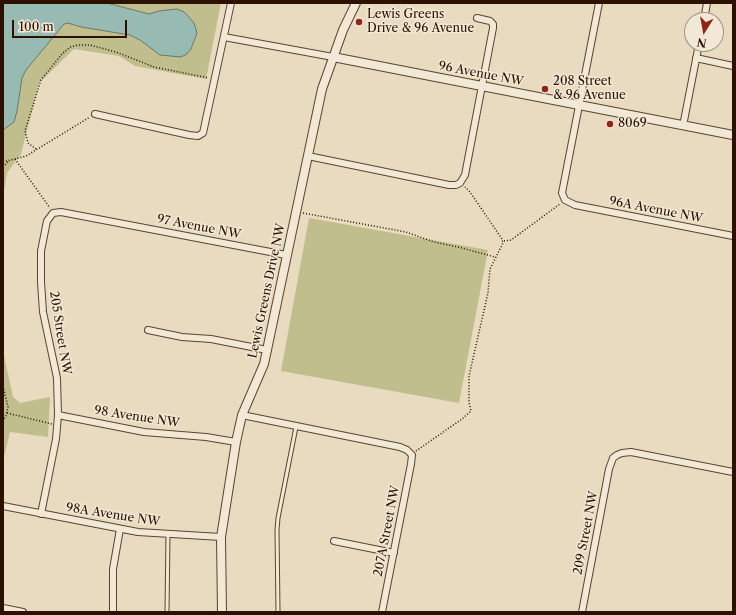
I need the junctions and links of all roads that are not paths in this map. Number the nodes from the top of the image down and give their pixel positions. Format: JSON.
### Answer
{"nodes":[{"id":1,"x":231,"y":3,"type":"edge"},
{"id":2,"x":356,"y":3,"type":"edge"},
{"id":3,"x":599,"y":3,"type":"edge"},
{"id":4,"x":477,"y":18,"type":"dead end"},
{"id":5,"x":224,"y":37,"type":"junction"},
{"id":6,"x":697,"y":52,"type":"edge"},
{"id":7,"x":333,"y":57,"type":"junction"},
{"id":8,"x":696,"y":58,"type":"junction"},
{"id":9,"x":733,"y":66,"type":"edge"},
{"id":10,"x":482,"y":87,"type":"junction"},
{"id":11,"x":579,"y":106,"type":"junction"},
{"id":12,"x":95,"y":114,"type":"road end"},
{"id":13,"x":683,"y":126,"type":"junction"},
{"id":14,"x":733,"y":135,"type":"edge"},
{"id":15,"x":308,"y":156,"type":"junction"},
{"id":16,"x":107,"y":220,"type":"joint"},
{"id":17,"x":733,"y":236,"type":"edge"},
{"id":18,"x":286,"y":255,"type":"junction"},
{"id":19,"x":148,"y":330,"type":"dead end"},
{"id":20,"x":267,"y":350,"type":"junction"},
{"id":21,"x":58,"y":415,"type":"junction"},
{"id":22,"x":242,"y":415,"type":"junction"},
{"id":23,"x":296,"y":427,"type":"junction"},
{"id":24,"x":236,"y":442,"type":"junction"},
{"id":25,"x":733,"y":472,"type":"edge"},
{"id":26,"x":3,"y":506,"type":"edge"},
{"id":27,"x":41,"y":514,"type":"junction"},
{"id":28,"x":120,"y":529,"type":"junction"},
{"id":29,"x":168,"y":534,"type":"junction"},
{"id":30,"x":221,"y":537,"type":"junction"},
{"id":31,"x":334,"y":541,"type":"dead end"},
{"id":32,"x":394,"y":553,"type":"junction"},
{"id":33,"x":3,"y":608,"type":"edge"},
{"id":34,"x":23,"y":612,"type":"edge"},
{"id":35,"x":113,"y":612,"type":"edge"},
{"id":36,"x":168,"y":612,"type":"edge"},
{"id":37,"x":222,"y":612,"type":"edge"},
{"id":38,"x":278,"y":612,"type":"edge"},
{"id":39,"x":382,"y":612,"type":"edge"},
{"id":40,"x":582,"y":612,"type":"edge"}],
"edges":[{"from":1,"to":5,"type":"street"},
{"from":2,"to":7,"type":"street","name":"Lewis Greens Drive NW"},
{"from":3,"to":11,"type":"street"},
{"from":4,"to":10,"type":"street"},
{"from":5,"to":7,"type":"street","name":"96 Avenue NW"},
{"from":5,"to":12,"type":"street"},
{"from":6,"to":8,"type":"street"},
{"from":7,"to":10,"type":"street","name":"96 Avenue NW"},
{"from":7,"to":15,"type":"street","name":"Lewis Greens Drive NW"},
{"from":8,"to":9,"type":"street"},
{"from":8,"to":13,"type":"street"},
{"from":10,"to":11,"type":"street","name":"96 Avenue NW"},
{"from":10,"to":15,"type":"street"},
{"from":11,"to":13,"type":"street","name":"96 Avenue NW"},
{"from":11,"to":17,"type":"street","name":"96A Avenue NW"},
{"from":13,"to":14,"type":"street","name":"96 Avenue NW"},
{"from":15,"to":18,"type":"street","name":"Lewis Greens Drive NW"},
{"from":16,"to":18,"type":"street","name":"97 Avenue NW"},
{"from":16,"to":21,"type":"street","name":"205 Street NW"},
{"from":18,"to":20,"type":"street","name":"Lewis Greens Drive NW"},
{"from":19,"to":20,"type":"street"},
{"from":20,"to":22,"type":"street","name":"Lewis Greens Drive NW"},
{"from":21,"to":24,"type":"street","name":"98 Avenue NW"},
{"from":21,"to":27,"type":"street","name":"205 Street NW"},
{"from":22,"to":23,"type":"street"},
{"from":22,"to":24,"type":"street","name":"Lewis Greens Drive NW"},
{"from":23,"to":32,"type":"street","name":"207A Street NW"},
{"from":23,"to":38,"type":"lane"},
{"from":24,"to":30,"type":"street","name":"Lewis Greens Drive NW"},
{"from":25,"to":40,"type":"street","name":"209 Street NW"},
{"from":26,"to":27,"type":"street","name":"98A Avenue NW"},
{"from":27,"to":28,"type":"street","name":"98A Avenue NW"},
{"from":28,"to":29,"type":"street","name":"98A Avenue NW"},
{"from":28,"to":35,"type":"street"},
{"from":29,"to":30,"type":"street","name":"98A Avenue NW"},
{"from":29,"to":36,"type":"lane"},
{"from":30,"to":37,"type":"street","name":"Lewis Greens Drive NW"},
{"from":31,"to":32,"type":"street"},
{"from":32,"to":39,"type":"street","name":"207A Street NW"},
{"from":33,"to":34,"type":"street"}]}
